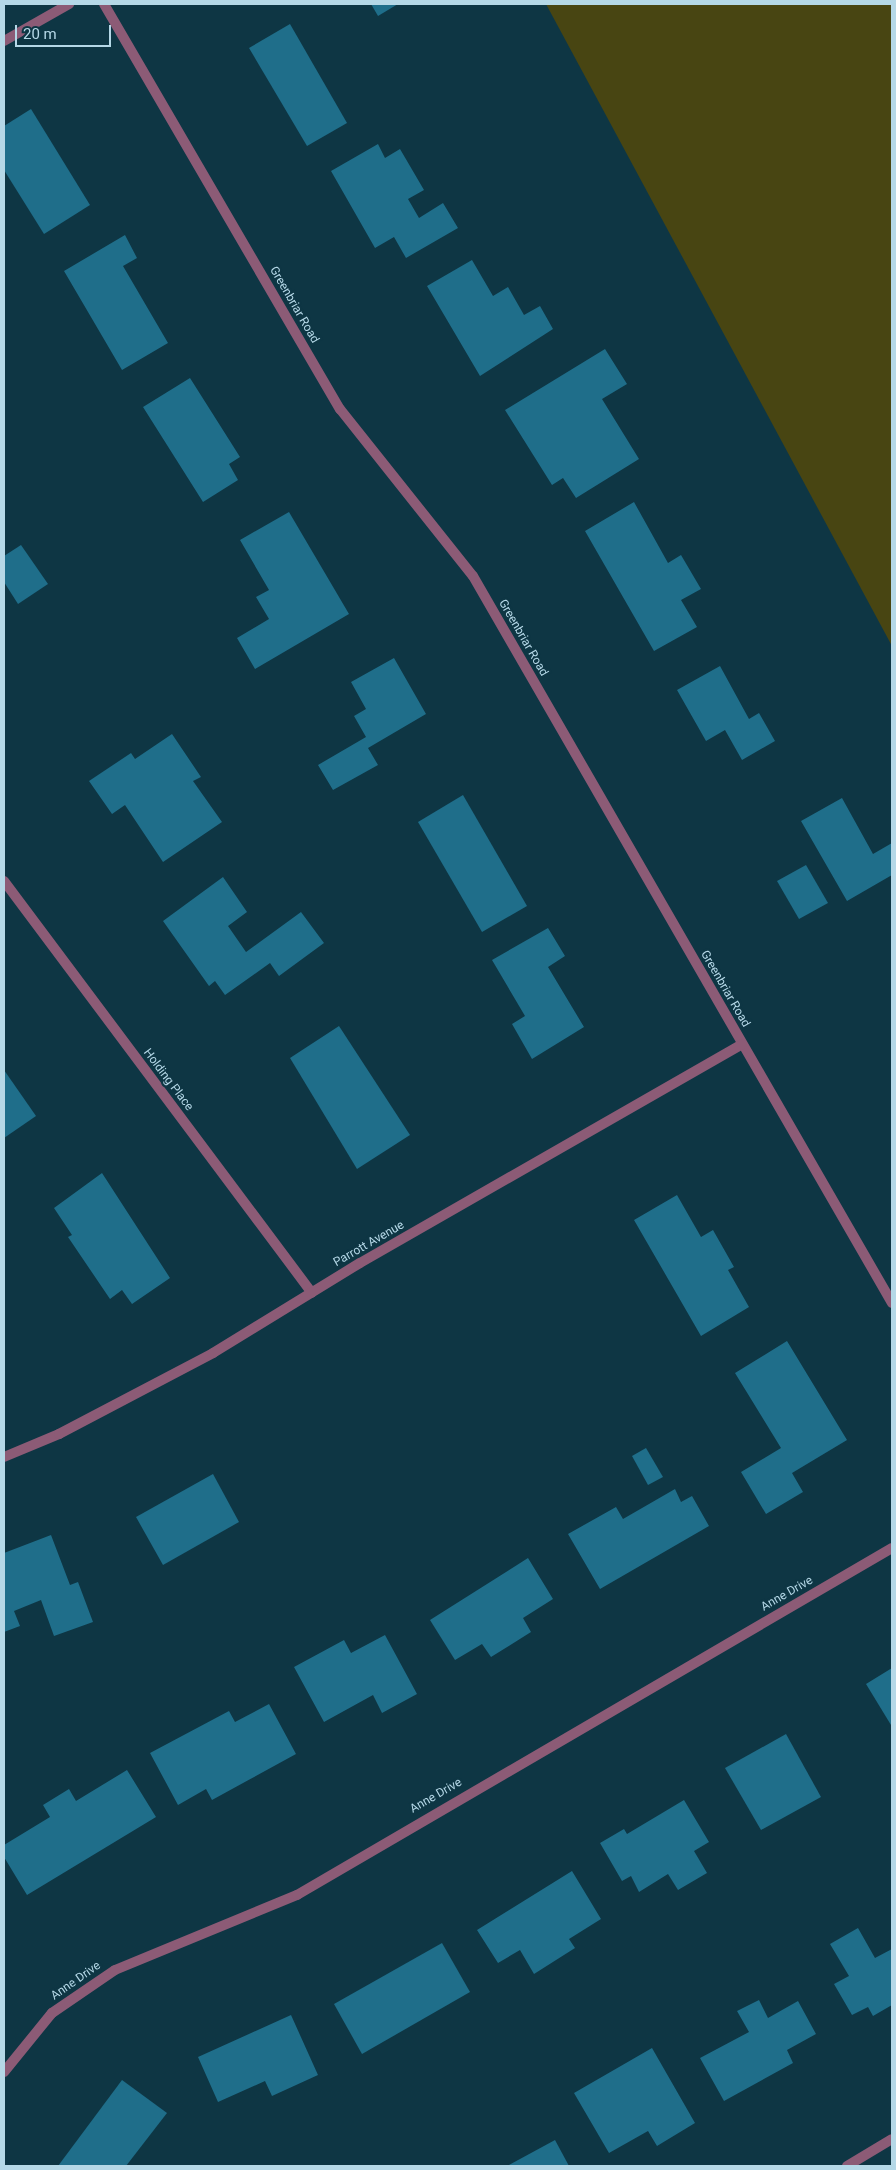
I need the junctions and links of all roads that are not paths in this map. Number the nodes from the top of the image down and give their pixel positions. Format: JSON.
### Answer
{"nodes":[{"id":1,"x":69,"y":4,"type":"edge"},
{"id":2,"x":104,"y":4,"type":"edge"},
{"id":3,"x":4,"y":41,"type":"edge"},
{"id":4,"x":4,"y":881,"type":"edge"},
{"id":5,"x":742,"y":1044,"type":"junction"},
{"id":6,"x":312,"y":1293,"type":"junction"},
{"id":7,"x":892,"y":1303,"type":"edge"},
{"id":8,"x":4,"y":1457,"type":"edge"},
{"id":9,"x":892,"y":1548,"type":"edge"},
{"id":10,"x":4,"y":2072,"type":"edge"},
{"id":11,"x":892,"y":2140,"type":"edge"},
{"id":12,"x":847,"y":2166,"type":"edge"}],
"edges":[{"from":1,"to":3,"type":"street"},
{"from":2,"to":5,"type":"street","name":"Greenbriar Road"},
{"from":4,"to":6,"type":"street","name":"Holding Place"},
{"from":5,"to":6,"type":"street","name":"Parrott Avenue"},
{"from":5,"to":7,"type":"street","name":"Greenbriar Road"},
{"from":6,"to":8,"type":"street","name":"Parrott Avenue"},
{"from":9,"to":10,"type":"street","name":"Anne Drive"},
{"from":11,"to":12,"type":"street"}]}
